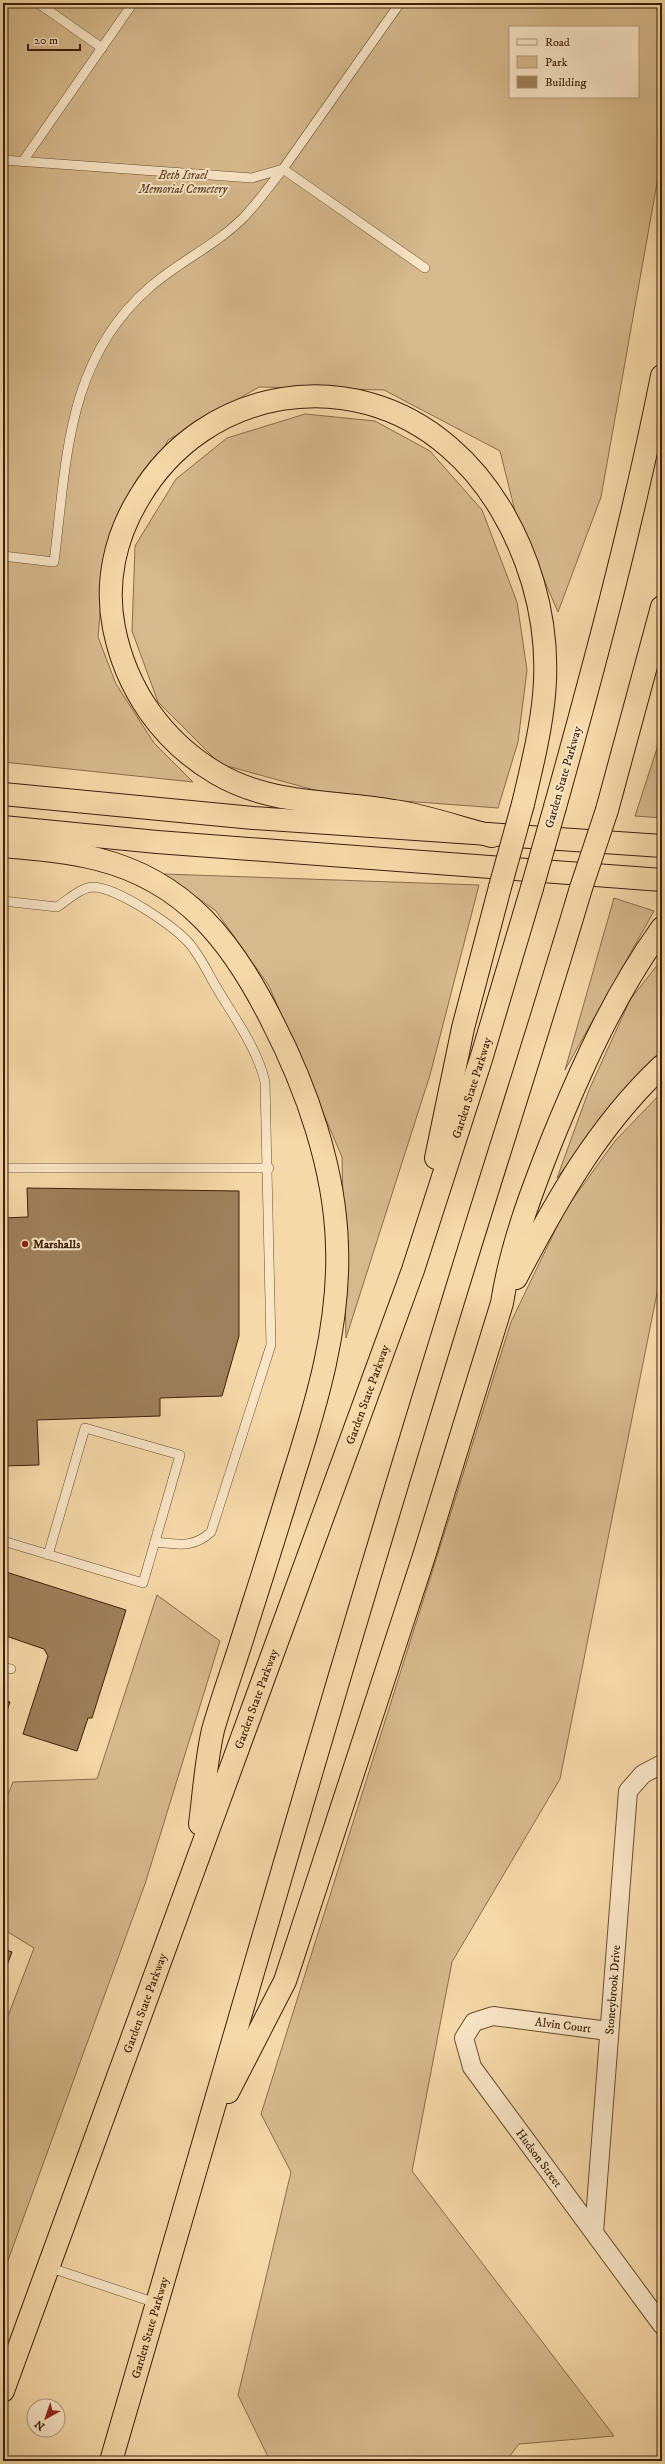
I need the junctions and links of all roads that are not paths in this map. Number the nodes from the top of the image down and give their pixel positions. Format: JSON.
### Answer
{"nodes":[{"id":1,"x":38,"y":3,"type":"edge"},
{"id":2,"x":133,"y":3,"type":"edge"},
{"id":3,"x":400,"y":3,"type":"edge"},
{"id":4,"x":102,"y":48,"type":"junction"},
{"id":5,"x":3,"y":160,"type":"edge"},
{"id":6,"x":23,"y":161,"type":"junction"},
{"id":7,"x":283,"y":169,"type":"junction"},
{"id":8,"x":425,"y":268,"type":"dead end"},
{"id":9,"x":662,"y":376,"type":"edge"},
{"id":10,"x":3,"y":556,"type":"edge"},
{"id":11,"x":662,"y":607,"type":"edge"},
{"id":12,"x":3,"y":794,"type":"edge"},
{"id":13,"x":3,"y":827,"type":"edge"},
{"id":14,"x":492,"y":836,"type":"junction"},
{"id":15,"x":3,"y":846,"type":"edge"},
{"id":16,"x":662,"y":846,"type":"edge"},
{"id":17,"x":662,"y":880,"type":"edge"},
{"id":18,"x":3,"y":901,"type":"edge"},
{"id":19,"x":662,"y":928,"type":"edge"},
{"id":20,"x":662,"y":1066,"type":"edge"},
{"id":21,"x":3,"y":1168,"type":"edge"},
{"id":22,"x":269,"y":1168,"type":"junction"},
{"id":23,"x":413,"y":1270,"type":"junction"},
{"id":24,"x":502,"y":1304,"type":"junction"},
{"id":25,"x":3,"y":1541,"type":"edge"},
{"id":26,"x":155,"y":1542,"type":"junction"},
{"id":27,"x":48,"y":1555,"type":"junction"},
{"id":28,"x":662,"y":1764,"type":"edge"},
{"id":29,"x":193,"y":1868,"type":"junction"},
{"id":30,"x":518,"y":2020,"type":"joint"},
{"id":31,"x":608,"y":2031,"type":"junction"},
{"id":32,"x":207,"y":2132,"type":"junction"},
{"id":33,"x":594,"y":2232,"type":"junction"},
{"id":34,"x":48,"y":2267,"type":"junction"},
{"id":35,"x":156,"y":2303,"type":"junction"},
{"id":36,"x":662,"y":2325,"type":"edge"},
{"id":37,"x":3,"y":2391,"type":"edge"},
{"id":38,"x":111,"y":2461,"type":"edge"}],
"edges":[{"from":1,"to":4,"type":"lane"},
{"from":2,"to":4,"type":"lane"},
{"from":3,"to":7,"type":"lane"},
{"from":4,"to":6,"type":"lane"},
{"from":5,"to":6,"type":"lane"},
{"from":6,"to":7,"type":"lane"},
{"from":7,"to":8,"type":"lane"},
{"from":7,"to":10,"type":"lane"},
{"from":9,"to":23,"type":"highway","name":"Garden State Parkway","bridge":true},
{"from":11,"to":32,"type":"highway","name":"Garden State Parkway","bridge":true},
{"from":12,"to":14,"type":"highway"},
{"from":13,"to":17,"type":"highway"},
{"from":14,"to":16,"type":"highway"},
{"from":14,"to":23,"type":"highway","bridge":true},
{"from":15,"to":29,"type":"highway"},
{"from":18,"to":22,"type":"lane"},
{"from":19,"to":24,"type":"highway"},
{"from":20,"to":24,"type":"highway"},
{"from":21,"to":22,"type":"lane"},
{"from":22,"to":26,"type":"lane"},
{"from":23,"to":29,"type":"highway","name":"Garden State Parkway"},
{"from":24,"to":32,"type":"highway"},
{"from":25,"to":27,"type":"lane"},
{"from":26,"to":27,"type":"lane"},
{"from":26,"to":27,"type":"lane"},
{"from":28,"to":31,"type":"street","name":"Stoneybrook Drive"},
{"from":29,"to":34,"type":"highway","name":"Garden State Parkway"},
{"from":30,"to":31,"type":"street","name":"Alvin Court"},
{"from":30,"to":33,"type":"street","name":"Hudson Street"},
{"from":31,"to":33,"type":"street","name":"Stoneybrook Drive"},
{"from":32,"to":35,"type":"highway","name":"Garden State Parkway"},
{"from":33,"to":36,"type":"street","name":"Hudson Street"},
{"from":34,"to":35,"type":"lane"},
{"from":34,"to":37,"type":"highway","name":"Garden State Parkway"},
{"from":35,"to":38,"type":"highway","name":"Garden State Parkway"}]}
